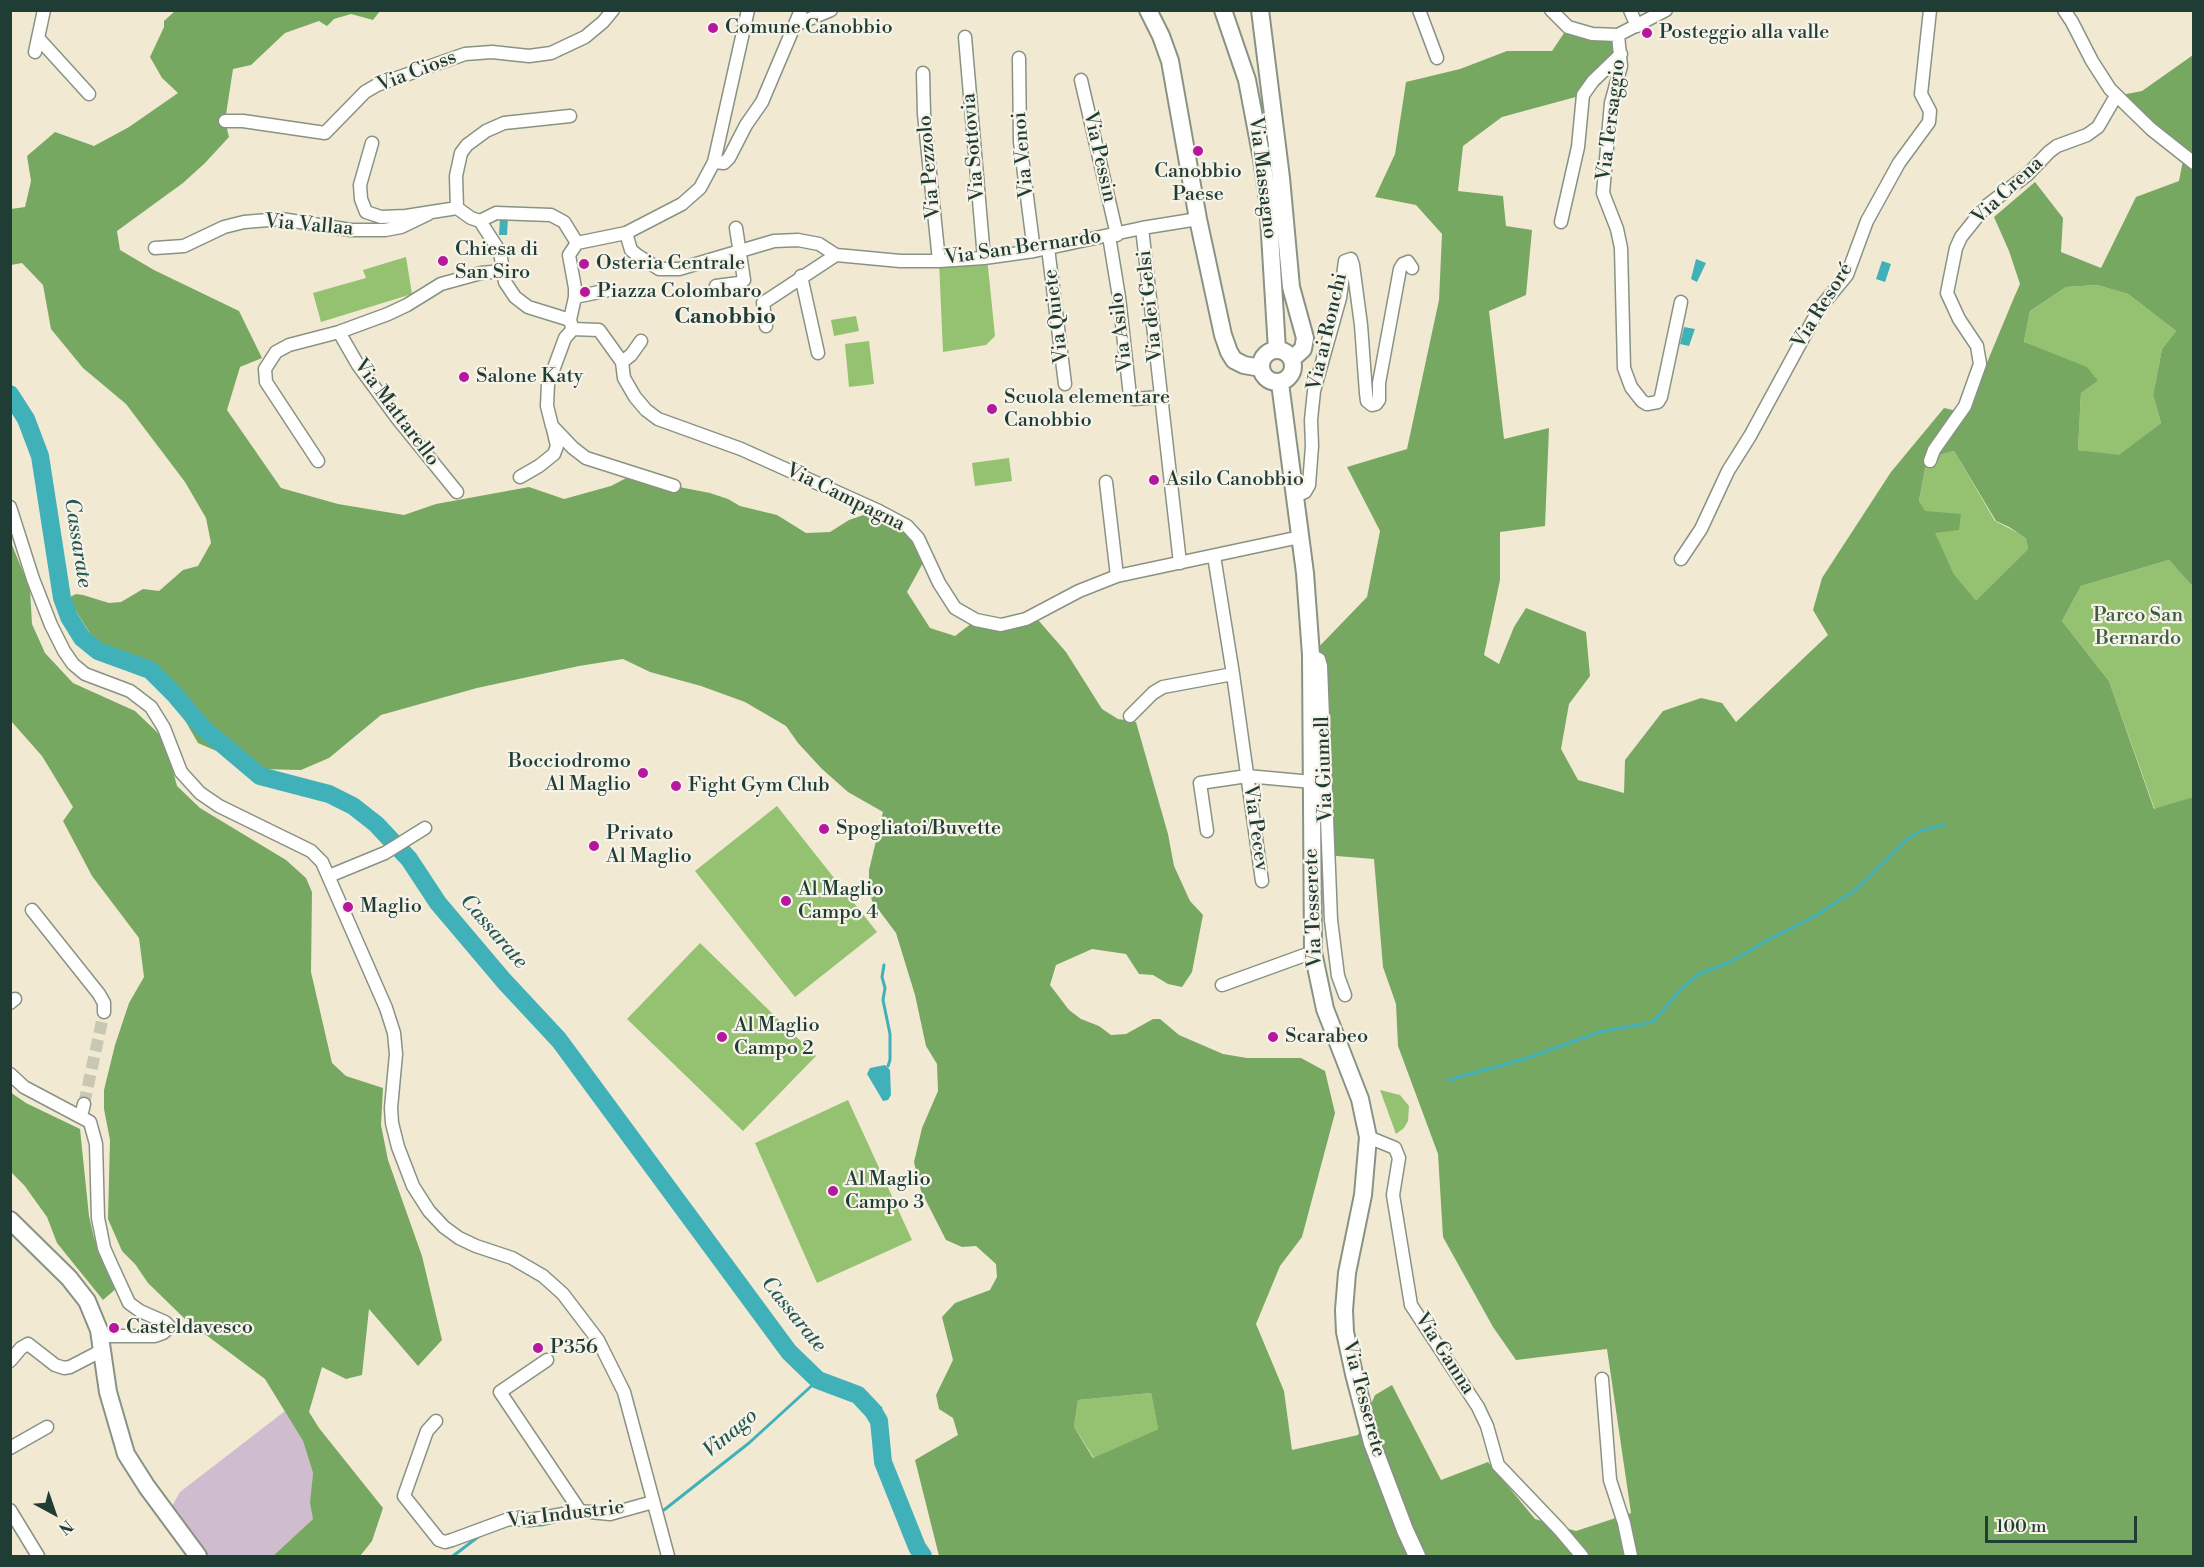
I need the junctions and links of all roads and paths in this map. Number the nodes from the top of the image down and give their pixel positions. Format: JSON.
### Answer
{"nodes":[{"id":1,"x":44,"y":10,"type":"edge"},
{"id":2,"x":613,"y":10,"type":"edge"},
{"id":3,"x":748,"y":10,"type":"edge"},
{"id":4,"x":801,"y":10,"type":"edge"},
{"id":5,"x":831,"y":10,"type":"edge"},
{"id":6,"x":1148,"y":10,"type":"edge"},
{"id":7,"x":1223,"y":10,"type":"edge"},
{"id":8,"x":1260,"y":10,"type":"edge"},
{"id":9,"x":1419,"y":10,"type":"edge"},
{"id":10,"x":1551,"y":10,"type":"edge"},
{"id":11,"x":1630,"y":10,"type":"edge"},
{"id":12,"x":1666,"y":10,"type":"edge"},
{"id":13,"x":1930,"y":10,"type":"edge"},
{"id":14,"x":2064,"y":10,"type":"edge"},
{"id":15,"x":795,"y":25,"type":"junction"},
{"id":16,"x":1637,"y":26,"type":"junction"},
{"id":17,"x":1618,"y":35,"type":"junction"},
{"id":18,"x":965,"y":37,"type":"dead end"},
{"id":19,"x":1621,"y":54,"type":"junction"},
{"id":20,"x":1019,"y":58,"type":"dead end"},
{"id":21,"x":1437,"y":58,"type":"dead end"},
{"id":22,"x":923,"y":73,"type":"dead end"},
{"id":23,"x":1081,"y":80,"type":"dead end"},
{"id":24,"x":89,"y":94,"type":"dead end"},
{"id":25,"x":2116,"y":96,"type":"junction"},
{"id":26,"x":570,"y":116,"type":"dead end"},
{"id":27,"x":225,"y":121,"type":"dead end"},
{"id":28,"x":372,"y":143,"type":"dead end"},
{"id":29,"x":714,"y":162,"type":"junction"},
{"id":30,"x":2193,"y":163,"type":"edge"},
{"id":31,"x":458,"y":208,"type":"junction"},
{"id":32,"x":428,"y":213,"type":"junction"},
{"id":33,"x":1198,"y":219,"type":"junction"},
{"id":34,"x":480,"y":221,"type":"junction"},
{"id":35,"x":1561,"y":222,"type":"dead end"},
{"id":36,"x":736,"y":228,"type":"dead end"},
{"id":37,"x":1142,"y":228,"type":"junction"},
{"id":38,"x":624,"y":234,"type":"junction"},
{"id":39,"x":1113,"y":235,"type":"junction"},
{"id":40,"x":577,"y":243,"type":"junction"},
{"id":41,"x":155,"y":248,"type":"dead end"},
{"id":42,"x":1048,"y":248,"type":"junction"},
{"id":43,"x":740,"y":251,"type":"junction"},
{"id":44,"x":1034,"y":251,"type":"junction"},
{"id":45,"x":836,"y":255,"type":"junction"},
{"id":46,"x":984,"y":258,"type":"junction"},
{"id":47,"x":939,"y":261,"type":"junction"},
{"id":48,"x":1412,"y":268,"type":"dead end"},
{"id":49,"x":504,"y":276,"type":"junction"},
{"id":50,"x":801,"y":276,"type":"junction"},
{"id":51,"x":716,"y":286,"type":"dead end"},
{"id":52,"x":609,"y":290,"type":"dead end"},
{"id":53,"x":575,"y":297,"type":"junction"},
{"id":54,"x":1681,"y":302,"type":"dead end"},
{"id":55,"x":571,"y":325,"type":"junction"},
{"id":56,"x":766,"y":326,"type":"dead end"},
{"id":57,"x":339,"y":332,"type":"junction"},
{"id":58,"x":642,"y":341,"type":"dead end"},
{"id":59,"x":1277,"y":350,"type":"junction"},
{"id":60,"x":818,"y":353,"type":"dead end"},
{"id":61,"x":1292,"y":359,"type":"junction"},
{"id":62,"x":622,"y":362,"type":"junction"},
{"id":63,"x":1261,"y":368,"type":"junction"},
{"id":64,"x":1280,"y":383,"type":"junction"},
{"id":65,"x":1065,"y":384,"type":"dead end"},
{"id":66,"x":1160,"y":397,"type":"junction"},
{"id":67,"x":552,"y":426,"type":"junction"},
{"id":68,"x":318,"y":461,"type":"dead end"},
{"id":69,"x":1930,"y":461,"type":"dead end"},
{"id":70,"x":520,"y":477,"type":"dead end"},
{"id":71,"x":1106,"y":482,"type":"dead end"},
{"id":72,"x":674,"y":486,"type":"dead end"},
{"id":73,"x":457,"y":492,"type":"dead end"},
{"id":74,"x":1295,"y":496,"type":"junction"},
{"id":75,"x":10,"y":507,"type":"edge"},
{"id":76,"x":1300,"y":537,"type":"junction"},
{"id":77,"x":1214,"y":556,"type":"junction"},
{"id":78,"x":1681,"y":559,"type":"dead end"},
{"id":79,"x":1180,"y":563,"type":"junction"},
{"id":80,"x":1117,"y":576,"type":"junction"},
{"id":81,"x":1311,"y":655,"type":"junction"},
{"id":82,"x":1233,"y":674,"type":"junction"},
{"id":83,"x":1130,"y":716,"type":"dead end"},
{"id":84,"x":1247,"y":776,"type":"junction"},
{"id":85,"x":1312,"y":782,"type":"junction"},
{"id":86,"x":424,"y":828,"type":"dead end"},
{"id":87,"x":1207,"y":831,"type":"dead end"},
{"id":88,"x":329,"y":876,"type":"junction"},
{"id":89,"x":1262,"y":881,"type":"dead end"},
{"id":90,"x":32,"y":910,"type":"dead end"},
{"id":91,"x":1313,"y":952,"type":"junction"},
{"id":92,"x":1222,"y":985,"type":"dead end"},
{"id":93,"x":1345,"y":995,"type":"dead end"},
{"id":94,"x":104,"y":1012,"type":"tunnel mouth"},
{"id":95,"x":10,"y":1074,"type":"edge"},
{"id":96,"x":1368,"y":1137,"type":"junction"},
{"id":97,"x":10,"y":1220,"type":"edge"},
{"id":98,"x":102,"y":1344,"type":"junction"},
{"id":99,"x":547,"y":1360,"type":"dead end"},
{"id":100,"x":10,"y":1361,"type":"edge"},
{"id":101,"x":1602,"y":1379,"type":"dead end"},
{"id":102,"x":436,"y":1420,"type":"dead end"},
{"id":103,"x":47,"y":1426,"type":"dead end"},
{"id":104,"x":10,"y":1448,"type":"edge"},
{"id":105,"x":654,"y":1506,"type":"junction"},
{"id":106,"x":10,"y":1510,"type":"edge"},
{"id":107,"x":580,"y":1511,"type":"junction"},
{"id":108,"x":38,"y":1557,"type":"edge"},
{"id":109,"x":198,"y":1557,"type":"edge"},
{"id":110,"x":668,"y":1557,"type":"edge"},
{"id":111,"x":1417,"y":1557,"type":"edge"},
{"id":112,"x":1582,"y":1557,"type":"edge"},
{"id":113,"x":1631,"y":1557,"type":"edge"}],
"edges":[{"from":1,"to":24,"type":"street"},
{"from":2,"to":27,"type":"street","name":"Via Cioss"},
{"from":3,"to":29,"type":"street"},
{"from":4,"to":15,"type":"street"},
{"from":5,"to":15,"type":"street"},
{"from":6,"to":33,"type":"main road"},
{"from":7,"to":59,"type":"main road","name":"Via Massagno"},
{"from":8,"to":61,"type":"main road"},
{"from":9,"to":21,"type":"street"},
{"from":10,"to":17,"type":"street"},
{"from":11,"to":16,"type":"street"},
{"from":12,"to":16,"type":"street"},
{"from":13,"to":78,"type":"street","name":"Via Resoré"},
{"from":14,"to":25,"type":"street"},
{"from":15,"to":29,"type":"street"},
{"from":16,"to":17,"type":"street"},
{"from":17,"to":19,"type":"street","name":"Via Tersaggio"},
{"from":18,"to":46,"type":"street","name":"Via Sottovia"},
{"from":19,"to":35,"type":"street"},
{"from":19,"to":54,"type":"street","name":"Via Tersaggio"},
{"from":20,"to":44,"type":"street","name":"Via Venoi"},
{"from":22,"to":47,"type":"street","name":"Via Pezzolo"},
{"from":23,"to":39,"type":"street","name":"Via Pessin"},
{"from":25,"to":30,"type":"street"},
{"from":25,"to":69,"type":"street","name":"Via Crena"},
{"from":26,"to":31,"type":"street"},
{"from":28,"to":32,"type":"street"},
{"from":29,"to":38,"type":"street"},
{"from":31,"to":32,"type":"street"},
{"from":31,"to":34,"type":"street"},
{"from":32,"to":41,"type":"street","name":"Via Vallaa"},
{"from":33,"to":37,"type":"street","name":"Via San Bernardo"},
{"from":33,"to":63,"type":"main road"},
{"from":34,"to":40,"type":"street"},
{"from":34,"to":49,"type":"street"},
{"from":36,"to":43,"type":"street"},
{"from":37,"to":39,"type":"street","name":"Via San Bernardo"},
{"from":37,"to":66,"type":"street","name":"Via dei Gelsi"},
{"from":38,"to":40,"type":"street"},
{"from":38,"to":43,"type":"street","name":"Via San Bernardo"},
{"from":39,"to":42,"type":"street","name":"Via San Bernardo"},
{"from":39,"to":66,"type":"street","name":"Via Asilo"},
{"from":40,"to":53,"type":"street"},
{"from":42,"to":44,"type":"street","name":"Via San Bernardo"},
{"from":42,"to":65,"type":"street","name":"Via Quiete"},
{"from":43,"to":45,"type":"street","name":"Via San Bernardo"},
{"from":43,"to":51,"type":"street"},
{"from":44,"to":46,"type":"street","name":"Via San Bernardo"},
{"from":45,"to":47,"type":"street","name":"Via San Bernardo"},
{"from":45,"to":50,"type":"street"},
{"from":46,"to":47,"type":"street","name":"Via San Bernardo"},
{"from":48,"to":74,"type":"street","name":"Via ai Ronchi"},
{"from":49,"to":55,"type":"street"},
{"from":49,"to":57,"type":"street"},
{"from":50,"to":56,"type":"street"},
{"from":50,"to":60,"type":"street"},
{"from":52,"to":53,"type":"street"},
{"from":53,"to":55,"type":"street"},
{"from":55,"to":62,"type":"street","name":"Via Campagna"},
{"from":55,"to":67,"type":"street"},
{"from":57,"to":68,"type":"street"},
{"from":57,"to":73,"type":"street","name":"Via Mattarello"},
{"from":58,"to":62,"type":"street"},
{"from":59,"to":61,"type":"main road"},
{"from":59,"to":63,"type":"main road"},
{"from":61,"to":64,"type":"main road"},
{"from":62,"to":80,"type":"street","name":"Via Campagna"},
{"from":63,"to":64,"type":"main road"},
{"from":64,"to":74,"type":"main road","name":"Via Tesserete"},
{"from":66,"to":79,"type":"street","name":"Via dei Gelsi"},
{"from":67,"to":70,"type":"street"},
{"from":67,"to":72,"type":"street"},
{"from":71,"to":80,"type":"street"},
{"from":74,"to":76,"type":"main road","name":"Via Tesserete"},
{"from":75,"to":88,"type":"street"},
{"from":76,"to":77,"type":"street","name":"Via Campagna"},
{"from":76,"to":81,"type":"main road","name":"Via Tesserete"},
{"from":77,"to":79,"type":"street","name":"Via Campagna"},
{"from":77,"to":82,"type":"street"},
{"from":79,"to":80,"type":"street","name":"Via Campagna"},
{"from":81,"to":85,"type":"main road","name":"Via Tesserete"},
{"from":81,"to":93,"type":"street","name":"Via Giumell"},
{"from":82,"to":83,"type":"street"},
{"from":82,"to":84,"type":"street","name":"Via Pecev"},
{"from":84,"to":85,"type":"street","name":"Via Pecev"},
{"from":84,"to":87,"type":"street","name":"Via Pecev"},
{"from":84,"to":89,"type":"street","name":"Via Pecev"},
{"from":85,"to":91,"type":"main road","name":"Via Tesserete"},
{"from":86,"to":88,"type":"street"},
{"from":88,"to":105,"type":"street"},
{"from":90,"to":94,"type":"street"},
{"from":91,"to":92,"type":"street"},
{"from":91,"to":96,"type":"main road","name":"Via Tesserete"},
{"from":95,"to":98,"type":"street"},
{"from":96,"to":111,"type":"main road","name":"Via Tesserete"},
{"from":96,"to":112,"type":"street","name":"Via Ganna"},
{"from":97,"to":98,"type":"main road"},
{"from":98,"to":100,"type":"street"},
{"from":98,"to":109,"type":"main road"},
{"from":99,"to":107,"type":"street"},
{"from":101,"to":113,"type":"street"},
{"from":102,"to":107,"type":"street","name":"Via Industrie"},
{"from":103,"to":104,"type":"street"},
{"from":105,"to":107,"type":"street","name":"Via Industrie"},
{"from":105,"to":110,"type":"street"},
{"from":106,"to":108,"type":"street"}]}
